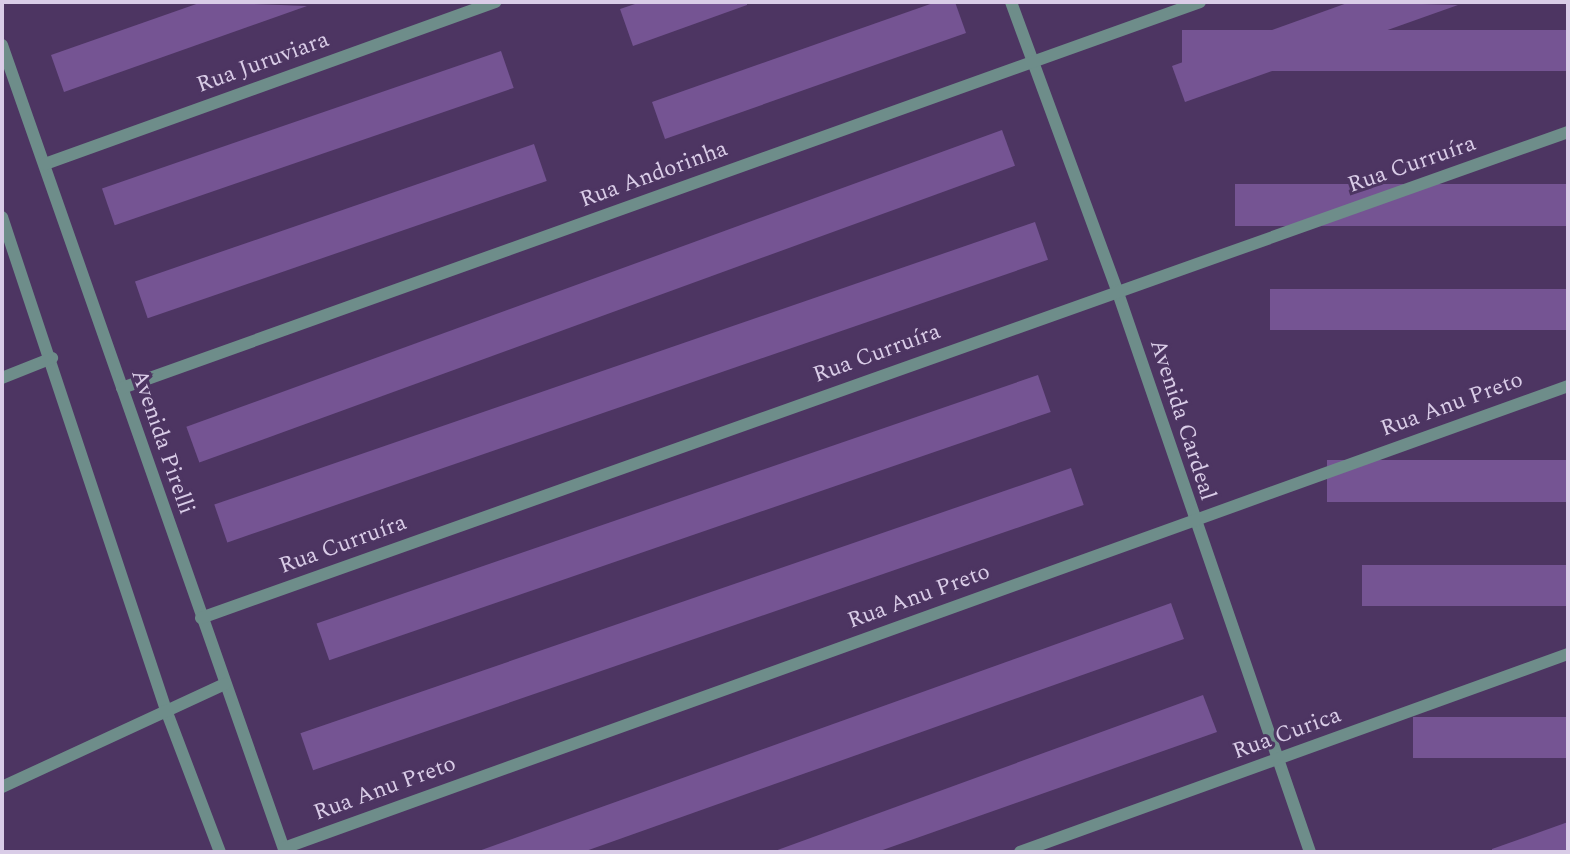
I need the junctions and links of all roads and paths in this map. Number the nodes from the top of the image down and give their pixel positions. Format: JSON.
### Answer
{"nodes":[{"id":1,"x":496,"y":2,"type":"edge"},
{"id":2,"x":1011,"y":2,"type":"edge"},
{"id":3,"x":1200,"y":2,"type":"edge"},
{"id":4,"x":2,"y":45,"type":"edge"},
{"id":5,"x":1032,"y":62,"type":"junction"},
{"id":6,"x":1568,"y":132,"type":"edge"},
{"id":7,"x":45,"y":164,"type":"junction"},
{"id":8,"x":2,"y":217,"type":"edge"},
{"id":9,"x":1117,"y":290,"type":"junction"},
{"id":10,"x":52,"y":358,"type":"junction"},
{"id":11,"x":2,"y":378,"type":"edge"},
{"id":12,"x":1568,"y":386,"type":"edge"},
{"id":13,"x":121,"y":388,"type":"junction"},
{"id":14,"x":1193,"y":522,"type":"junction"},
{"id":15,"x":201,"y":618,"type":"junction"},
{"id":16,"x":1568,"y":654,"type":"edge"},
{"id":17,"x":225,"y":684,"type":"junction"},
{"id":18,"x":166,"y":710,"type":"junction"},
{"id":19,"x":1278,"y":760,"type":"junction"},
{"id":20,"x":2,"y":787,"type":"edge"},
{"id":21,"x":284,"y":850,"type":"edge"},
{"id":22,"x":220,"y":852,"type":"edge"},
{"id":23,"x":1020,"y":852,"type":"edge"},
{"id":24,"x":1310,"y":852,"type":"edge"}],
"edges":[{"from":1,"to":7,"type":"street","name":"Rua Juruviara"},
{"from":2,"to":5,"type":"street","name":"Avenida Cardeal"},
{"from":3,"to":5,"type":"street","name":"Rua Andorinha"},
{"from":4,"to":7,"type":"street","name":"Avenida Pirelli"},
{"from":5,"to":9,"type":"street","name":"Avenida Cardeal"},
{"from":5,"to":13,"type":"street","name":"Rua Andorinha"},
{"from":6,"to":9,"type":"street","name":"Rua Curruíra"},
{"from":7,"to":13,"type":"street","name":"Avenida Pirelli"},
{"from":8,"to":10,"type":"street"},
{"from":9,"to":14,"type":"street","name":"Avenida Cardeal"},
{"from":9,"to":15,"type":"street","name":"Rua Curruíra"},
{"from":10,"to":11,"type":"street"},
{"from":10,"to":18,"type":"street"},
{"from":12,"to":14,"type":"street","name":"Rua Anu Preto"},
{"from":13,"to":15,"type":"street","name":"Avenida Pirelli"},
{"from":14,"to":19,"type":"street","name":"Avenida Cardeal"},
{"from":14,"to":21,"type":"street","name":"Rua Anu Preto"},
{"from":15,"to":17,"type":"street","name":"Avenida Pirelli"},
{"from":16,"to":19,"type":"street","name":"Rua Curica"},
{"from":17,"to":18,"type":"street"},
{"from":17,"to":21,"type":"street","name":"Avenida Pirelli"},
{"from":18,"to":20,"type":"street"},
{"from":18,"to":22,"type":"street"},
{"from":19,"to":23,"type":"street","name":"Rua Curica"},
{"from":19,"to":24,"type":"street","name":"Avenida Cardeal"}]}
